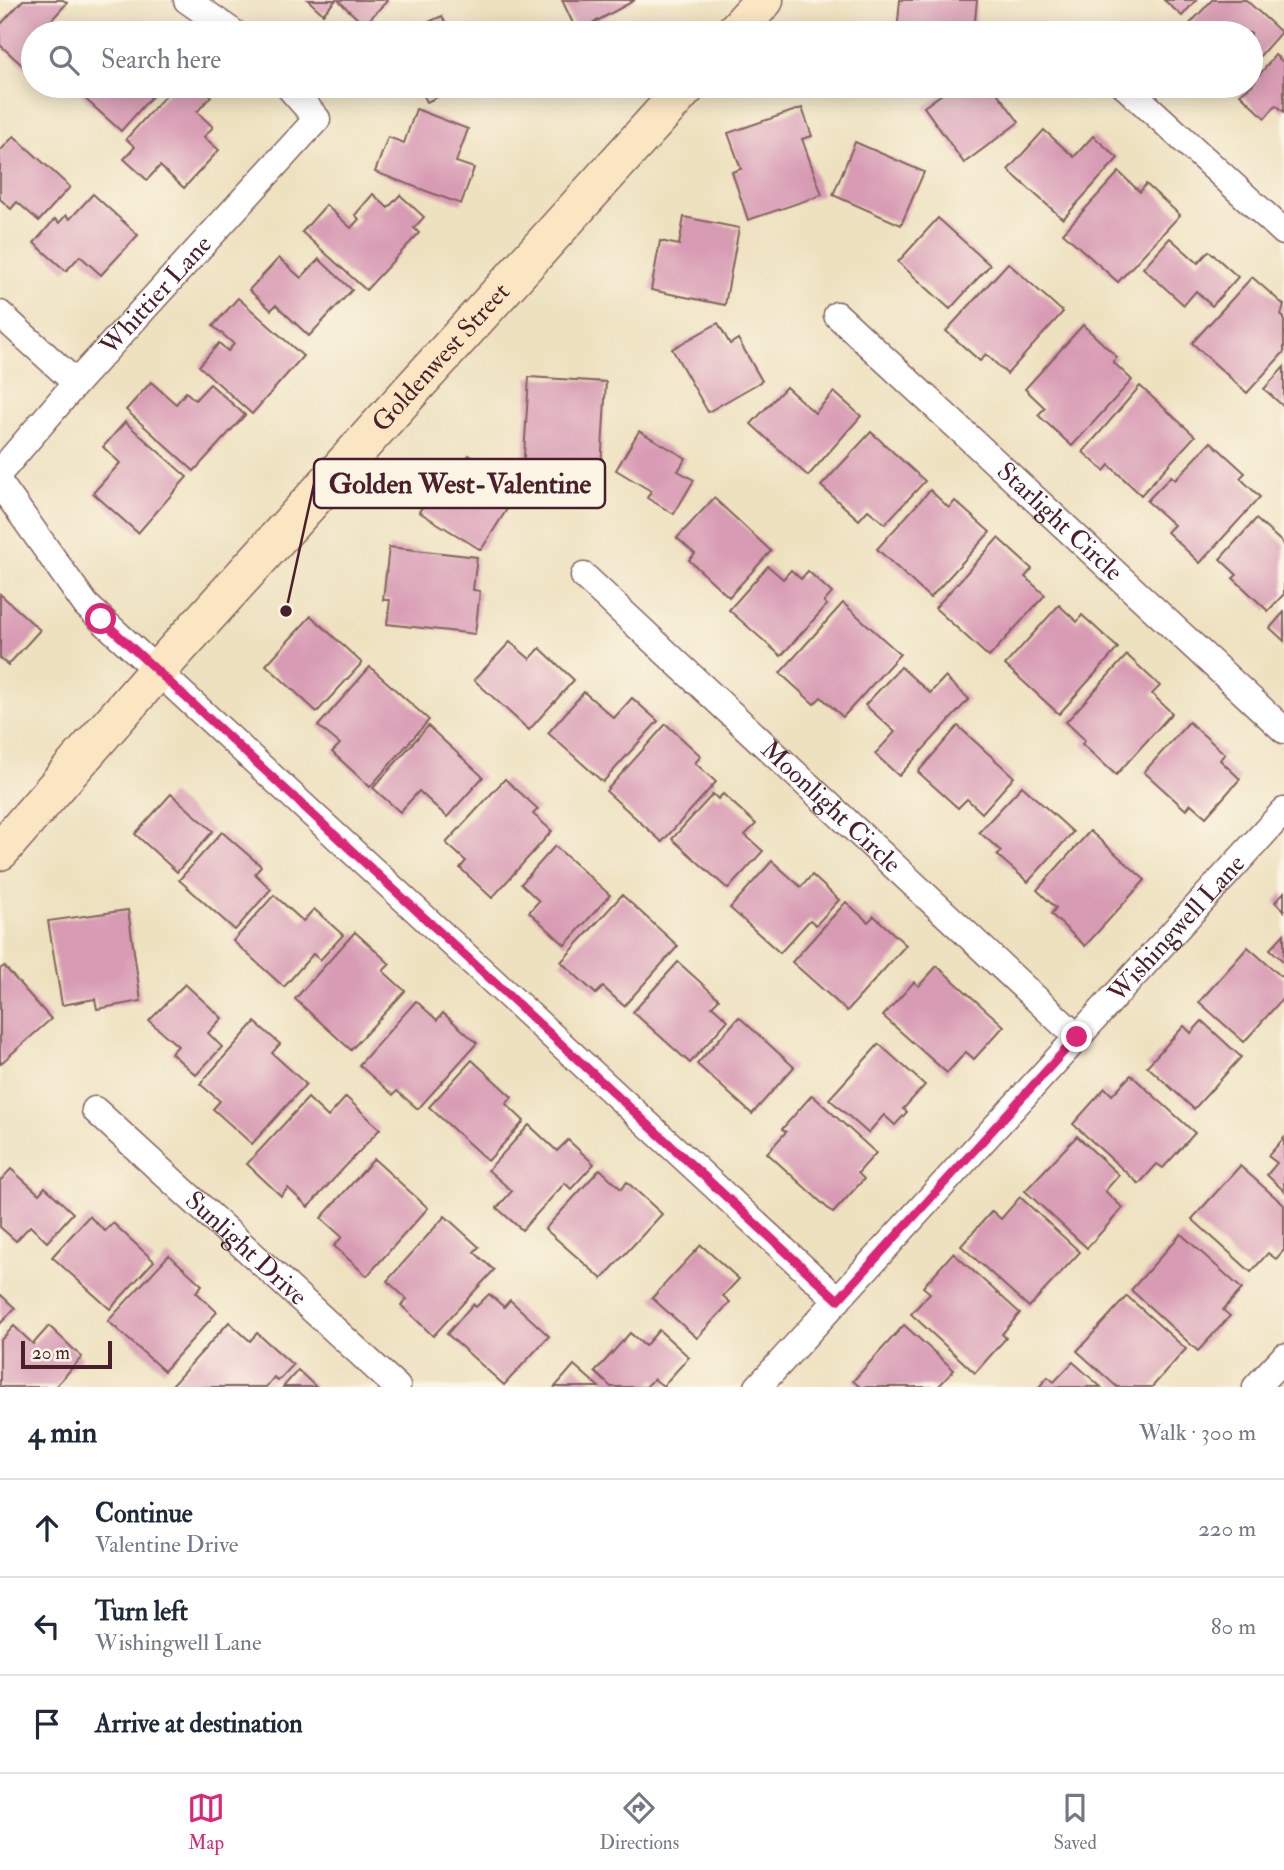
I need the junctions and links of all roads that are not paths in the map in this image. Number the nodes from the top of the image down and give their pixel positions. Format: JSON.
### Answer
{"nodes":[{"id":1,"x":187,"y":0,"type":"edge"},
{"id":2,"x":764,"y":0,"type":"edge"},
{"id":3,"x":217,"y":21,"type":"edge"},
{"id":4,"x":745,"y":21,"type":"edge"},
{"id":5,"x":299,"y":98,"type":"edge"},
{"id":6,"x":676,"y":98,"type":"edge"},
{"id":7,"x":1138,"y":98,"type":"edge"},
{"id":8,"x":1284,"y":232,"type":"edge"},
{"id":9,"x":0,"y":314,"type":"edge"},
{"id":10,"x":837,"y":314,"type":"dead end"},
{"id":11,"x":76,"y":383,"type":"junction"},
{"id":12,"x":0,"y":472,"type":"edge"},
{"id":13,"x":0,"y":484,"type":"edge"},
{"id":14,"x":584,"y":576,"type":"dead end"},
{"id":15,"x":158,"y":670,"type":"junction"},
{"id":16,"x":1284,"y":730,"type":"edge"},
{"id":17,"x":1284,"y":811,"type":"edge"},
{"id":18,"x":0,"y":850,"type":"edge"},
{"id":19,"x":1077,"y":1037,"type":"junction"},
{"id":20,"x":95,"y":1110,"type":"dead end"},
{"id":21,"x":838,"y":1300,"type":"junction"},
{"id":22,"x":1284,"y":1357,"type":"edge"},
{"id":23,"x":397,"y":1387,"type":"edge"},
{"id":24,"x":758,"y":1387,"type":"edge"},
{"id":25,"x":1256,"y":1387,"type":"edge"}],
"edges":[{"from":1,"to":3,"type":"street"},
{"from":2,"to":4,"type":"main road"},
{"from":5,"to":11,"type":"street","name":"Whittier Lane"},
{"from":6,"to":15,"type":"main road","name":"Goldenwest Street"},
{"from":7,"to":8,"type":"street"},
{"from":9,"to":11,"type":"street"},
{"from":10,"to":16,"type":"street","name":"Starlight Circle"},
{"from":11,"to":12,"type":"street","name":"Whittier Lane"},
{"from":13,"to":15,"type":"street"},
{"from":14,"to":19,"type":"street","name":"Moonlight Circle"},
{"from":15,"to":18,"type":"main road","name":"Goldenwest Street"},
{"from":15,"to":21,"type":"street"},
{"from":17,"to":19,"type":"street","name":"Wishingwell Lane"},
{"from":19,"to":21,"type":"street","name":"Wishingwell Lane"},
{"from":20,"to":23,"type":"street","name":"Sunlight Drive"},
{"from":21,"to":24,"type":"street","name":"Wishingwell Lane"},
{"from":22,"to":25,"type":"street"}]}
